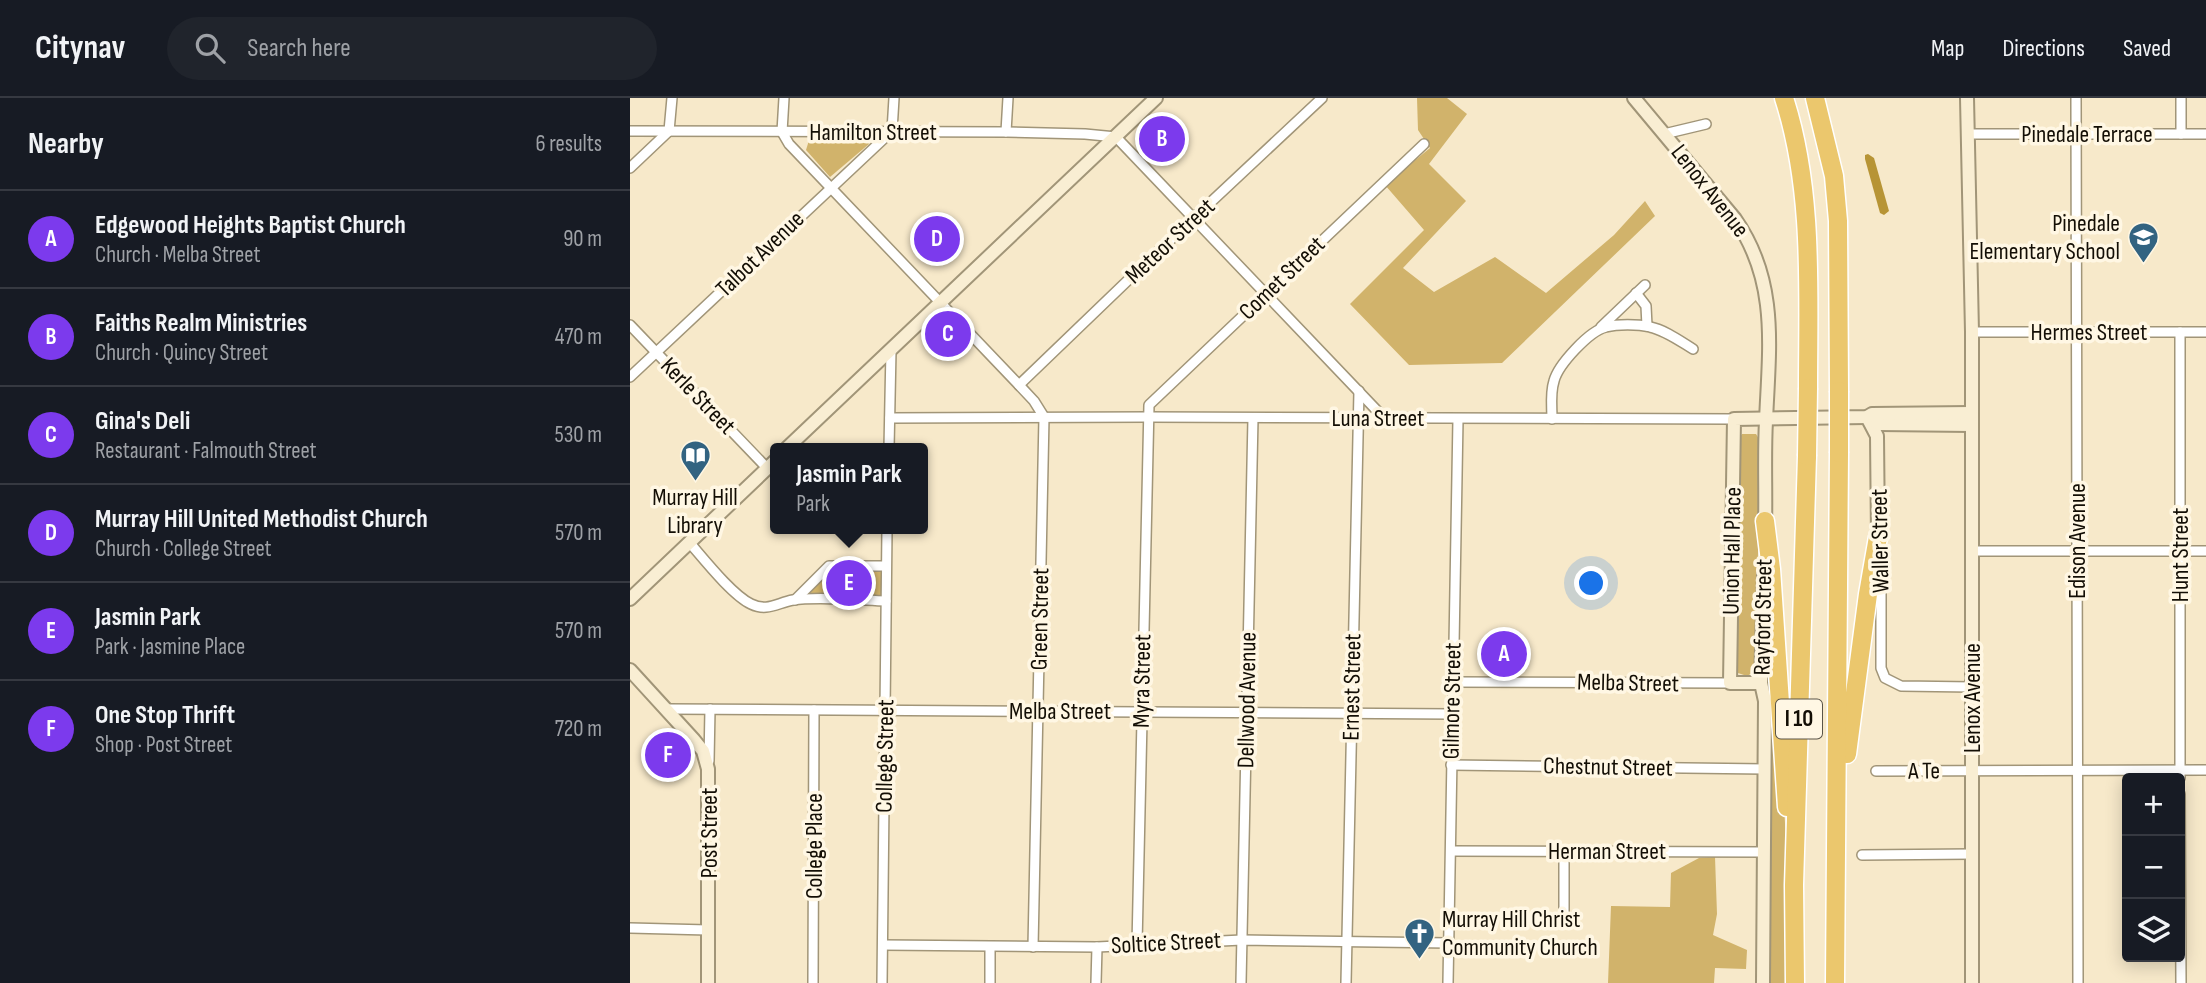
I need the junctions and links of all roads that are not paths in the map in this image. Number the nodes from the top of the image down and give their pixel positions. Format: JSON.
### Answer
{"nodes":[{"id":1,"x":672,"y":98,"type":"edge"},
{"id":2,"x":784,"y":98,"type":"edge"},
{"id":3,"x":894,"y":98,"type":"edge"},
{"id":4,"x":1008,"y":98,"type":"edge"},
{"id":5,"x":1156,"y":98,"type":"edge"},
{"id":6,"x":1322,"y":98,"type":"edge"},
{"id":7,"x":1634,"y":98,"type":"edge"},
{"id":8,"x":1784,"y":98,"type":"edge"},
{"id":9,"x":1815,"y":98,"type":"edge"},
{"id":10,"x":1967,"y":98,"type":"edge"},
{"id":11,"x":2076,"y":98,"type":"edge"},
{"id":12,"x":2181,"y":98,"type":"edge"},
{"id":13,"x":1706,"y":124,"type":"dead end"},
{"id":14,"x":630,"y":131,"type":"edge"},
{"id":15,"x":669,"y":131,"type":"junction"},
{"id":16,"x":892,"y":131,"type":"junction"},
{"id":17,"x":782,"y":132,"type":"junction"},
{"id":18,"x":1006,"y":132,"type":"junction"},
{"id":19,"x":1664,"y":134,"type":"junction"},
{"id":20,"x":1968,"y":134,"type":"junction"},
{"id":21,"x":2077,"y":134,"type":"junction"},
{"id":22,"x":2181,"y":134,"type":"junction"},
{"id":23,"x":2206,"y":134,"type":"edge"},
{"id":24,"x":1116,"y":137,"type":"junction"},
{"id":25,"x":1424,"y":144,"type":"dead end"},
{"id":26,"x":630,"y":168,"type":"edge"},
{"id":27,"x":830,"y":187,"type":"junction"},
{"id":28,"x":1194,"y":217,"type":"junction"},
{"id":29,"x":1645,"y":285,"type":"dead end"},
{"id":30,"x":1266,"y":293,"type":"junction"},
{"id":31,"x":1636,"y":293,"type":"junction"},
{"id":32,"x":941,"y":303,"type":"junction"},
{"id":33,"x":630,"y":325,"type":"edge"},
{"id":34,"x":1647,"y":326,"type":"junction"},
{"id":35,"x":1597,"y":331,"type":"junction"},
{"id":36,"x":1972,"y":332,"type":"junction"},
{"id":37,"x":2077,"y":332,"type":"junction"},
{"id":38,"x":2180,"y":332,"type":"junction"},
{"id":39,"x":2206,"y":332,"type":"edge"},
{"id":40,"x":1693,"y":349,"type":"dead end"},
{"id":41,"x":891,"y":350,"type":"junction"},
{"id":42,"x":657,"y":352,"type":"junction"},
{"id":43,"x":630,"y":377,"type":"edge"},
{"id":44,"x":1019,"y":385,"type":"junction"},
{"id":45,"x":1359,"y":391,"type":"junction"},
{"id":46,"x":1044,"y":417,"type":"junction"},
{"id":47,"x":1148,"y":417,"type":"junction"},
{"id":48,"x":1867,"y":417,"type":"junction"},
{"id":49,"x":890,"y":418,"type":"junction"},
{"id":50,"x":1253,"y":418,"type":"junction"},
{"id":51,"x":1357,"y":418,"type":"junction"},
{"id":52,"x":1385,"y":419,"type":"junction"},
{"id":53,"x":1458,"y":419,"type":"junction"},
{"id":54,"x":1552,"y":419,"type":"junction"},
{"id":55,"x":1734,"y":419,"type":"junction"},
{"id":56,"x":1766,"y":419,"type":"junction"},
{"id":57,"x":1971,"y":419,"type":"junction"},
{"id":58,"x":792,"y":443,"type":"edge"},
{"id":59,"x":889,"y":443,"type":"edge"},
{"id":60,"x":770,"y":463,"type":"edge"},
{"id":61,"x":770,"y":465,"type":"edge"},
{"id":62,"x":1765,"y":521,"type":"junction"},
{"id":63,"x":887,"y":534,"type":"edge"},
{"id":64,"x":1878,"y":537,"type":"junction"},
{"id":65,"x":689,"y":542,"type":"junction"},
{"id":66,"x":2077,"y":550,"type":"junction"},
{"id":67,"x":1972,"y":551,"type":"junction"},
{"id":68,"x":2180,"y":551,"type":"junction"},
{"id":69,"x":2206,"y":551,"type":"edge"},
{"id":70,"x":886,"y":566,"type":"junction"},
{"id":71,"x":630,"y":598,"type":"edge"},
{"id":72,"x":794,"y":600,"type":"junction"},
{"id":73,"x":886,"y":601,"type":"junction"},
{"id":74,"x":630,"y":670,"type":"edge"},
{"id":75,"x":1452,"y":682,"type":"junction"},
{"id":76,"x":1730,"y":683,"type":"junction"},
{"id":77,"x":1761,"y":683,"type":"junction"},
{"id":78,"x":1972,"y":687,"type":"junction"},
{"id":79,"x":668,"y":709,"type":"junction"},
{"id":80,"x":710,"y":709,"type":"junction"},
{"id":81,"x":814,"y":710,"type":"junction"},
{"id":82,"x":885,"y":710,"type":"junction"},
{"id":83,"x":1039,"y":710,"type":"junction"},
{"id":84,"x":1142,"y":711,"type":"junction"},
{"id":85,"x":1247,"y":712,"type":"junction"},
{"id":86,"x":1351,"y":712,"type":"junction"},
{"id":87,"x":1452,"y":714,"type":"junction"},
{"id":88,"x":1451,"y":765,"type":"junction"},
{"id":89,"x":709,"y":769,"type":"junction"},
{"id":90,"x":1765,"y":769,"type":"junction"},
{"id":91,"x":1973,"y":770,"type":"junction"},
{"id":92,"x":2077,"y":770,"type":"junction"},
{"id":93,"x":2206,"y":770,"type":"edge"},
{"id":94,"x":1876,"y":771,"type":"dead end"},
{"id":95,"x":2154,"y":773,"type":"edge"},
{"id":96,"x":2180,"y":773,"type":"edge"},
{"id":97,"x":2185,"y":773,"type":"edge"},
{"id":98,"x":2180,"y":836,"type":"edge"},
{"id":99,"x":1451,"y":851,"type":"junction"},
{"id":100,"x":1564,"y":851,"type":"junction"},
{"id":101,"x":1764,"y":852,"type":"junction"},
{"id":102,"x":1972,"y":854,"type":"junction"},
{"id":103,"x":1862,"y":855,"type":"dead end"},
{"id":104,"x":1794,"y":885,"type":"junction"},
{"id":105,"x":1835,"y":915,"type":"junction"},
{"id":106,"x":1564,"y":922,"type":"dead end"},
{"id":107,"x":630,"y":928,"type":"edge"},
{"id":108,"x":708,"y":930,"type":"junction"},
{"id":109,"x":1242,"y":940,"type":"junction"},
{"id":110,"x":1347,"y":940,"type":"junction"},
{"id":111,"x":1449,"y":943,"type":"junction"},
{"id":112,"x":883,"y":945,"type":"junction"},
{"id":113,"x":1137,"y":945,"type":"junction"},
{"id":114,"x":990,"y":947,"type":"junction"},
{"id":115,"x":1033,"y":947,"type":"junction"},
{"id":116,"x":1097,"y":947,"type":"junction"},
{"id":117,"x":708,"y":983,"type":"edge"},
{"id":118,"x":813,"y":983,"type":"edge"},
{"id":119,"x":882,"y":983,"type":"edge"},
{"id":120,"x":990,"y":983,"type":"edge"},
{"id":121,"x":1096,"y":983,"type":"edge"},
{"id":122,"x":1241,"y":983,"type":"edge"},
{"id":123,"x":1346,"y":983,"type":"edge"},
{"id":124,"x":1448,"y":983,"type":"edge"},
{"id":125,"x":1763,"y":983,"type":"edge"},
{"id":126,"x":1794,"y":983,"type":"edge"},
{"id":127,"x":1835,"y":983,"type":"edge"},
{"id":128,"x":1972,"y":983,"type":"edge"},
{"id":129,"x":2078,"y":983,"type":"edge"},
{"id":130,"x":2181,"y":983,"type":"edge"}],
"edges":[{"from":1,"to":15,"type":"street"},
{"from":2,"to":17,"type":"street"},
{"from":3,"to":16,"type":"street"},
{"from":4,"to":18,"type":"street"},
{"from":5,"to":24,"type":"street"},
{"from":6,"to":28,"type":"street","name":"Meteor Street"},
{"from":7,"to":19,"type":"street","name":"Lenox Avenue"},
{"from":8,"to":104,"type":"highway","number":"I 10","bridge":true},
{"from":9,"to":105,"type":"highway","number":"I 10","bridge":true},
{"from":10,"to":20,"type":"street","name":"Lenox Avenue"},
{"from":11,"to":21,"type":"street","name":"Edison Avenue"},
{"from":12,"to":22,"type":"street"},
{"from":13,"to":19,"type":"street"},
{"from":14,"to":15,"type":"street","name":"Hamilton Street"},
{"from":15,"to":17,"type":"street","name":"Hamilton Street"},
{"from":15,"to":26,"type":"street"},
{"from":16,"to":17,"type":"street","name":"Hamilton Street"},
{"from":16,"to":18,"type":"street","name":"Hamilton Street"},
{"from":16,"to":27,"type":"street","name":"Talbot Avenue"},
{"from":17,"to":27,"type":"street"},
{"from":18,"to":24,"type":"street","name":"Hamilton Street"},
{"from":19,"to":56,"type":"street","name":"Lenox Avenue"},
{"from":20,"to":21,"type":"street","name":"Pinedale Terrace"},
{"from":20,"to":36,"type":"street","name":"Lenox Avenue"},
{"from":21,"to":22,"type":"street","name":"Pinedale Terrace"},
{"from":21,"to":37,"type":"street","name":"Edison Avenue"},
{"from":22,"to":23,"type":"street","name":"Pinedale Terrace"},
{"from":24,"to":28,"type":"street"},
{"from":24,"to":32,"type":"street"},
{"from":25,"to":30,"type":"street","name":"Comet Street"},
{"from":27,"to":32,"type":"street"},
{"from":27,"to":42,"type":"street","name":"Talbot Avenue"},
{"from":28,"to":30,"type":"street"},
{"from":28,"to":44,"type":"street","name":"Meteor Street"},
{"from":29,"to":31,"type":"street"},
{"from":30,"to":45,"type":"street"},
{"from":30,"to":47,"type":"street","name":"Comet Street"},
{"from":31,"to":34,"type":"street"},
{"from":31,"to":35,"type":"street"},
{"from":32,"to":41,"type":"street"},
{"from":32,"to":44,"type":"street"},
{"from":33,"to":42,"type":"street","name":"Kerle Street"},
{"from":34,"to":35,"type":"street"},
{"from":34,"to":40,"type":"street"},
{"from":35,"to":54,"type":"street"},
{"from":36,"to":37,"type":"street","name":"Hermes Street"},
{"from":36,"to":57,"type":"street","name":"Lenox Avenue"},
{"from":37,"to":38,"type":"street","name":"Hermes Street"},
{"from":37,"to":66,"type":"street","name":"Edison Avenue"},
{"from":38,"to":39,"type":"street","name":"Hermes Street"},
{"from":38,"to":68,"type":"street","name":"Hunt Street"},
{"from":41,"to":49,"type":"street"},
{"from":41,"to":58,"type":"street"},
{"from":42,"to":43,"type":"street","name":"Talbot Avenue"},
{"from":42,"to":60,"type":"street","name":"Kerle Street"},
{"from":44,"to":46,"type":"street"},
{"from":45,"to":51,"type":"street","name":"Ernest Street"},
{"from":45,"to":52,"type":"street"},
{"from":46,"to":47,"type":"street","name":"Luna Street"},
{"from":46,"to":49,"type":"street","name":"Luna Street"},
{"from":46,"to":83,"type":"street","name":"Green Street"},
{"from":47,"to":50,"type":"street","name":"Luna Street"},
{"from":47,"to":84,"type":"street","name":"Myra Street"},
{"from":48,"to":56,"type":"street","name":"Luna Street"},
{"from":48,"to":57,"type":"street","name":"Luna Street"},
{"from":48,"to":64,"type":"street","name":"Waller Street"},
{"from":49,"to":59,"type":"street"},
{"from":50,"to":51,"type":"street","name":"Luna Street"},
{"from":50,"to":85,"type":"street","name":"Dellwood Avenue"},
{"from":51,"to":52,"type":"street","name":"Luna Street"},
{"from":51,"to":86,"type":"street","name":"Ernest Street"},
{"from":52,"to":53,"type":"street","name":"Luna Street"},
{"from":53,"to":54,"type":"street","name":"Luna Street"},
{"from":53,"to":75,"type":"street","name":"Gilmore Street"},
{"from":54,"to":55,"type":"street","name":"Luna Street"},
{"from":55,"to":56,"type":"street","name":"Luna Street"},
{"from":55,"to":76,"type":"street","name":"Union Hall Place"},
{"from":56,"to":62,"type":"street","name":"Rayford Street"},
{"from":57,"to":67,"type":"street","name":"Lenox Avenue"},
{"from":61,"to":65,"type":"street"},
{"from":62,"to":77,"type":"street","name":"Rayford Street"},
{"from":62,"to":104,"type":"highway"},
{"from":63,"to":70,"type":"street","name":"College Street"},
{"from":64,"to":78,"type":"street","name":"Waller Street"},
{"from":64,"to":105,"type":"highway"},
{"from":65,"to":71,"type":"street"},
{"from":65,"to":72,"type":"street"},
{"from":66,"to":67,"type":"street"},
{"from":66,"to":68,"type":"street"},
{"from":66,"to":92,"type":"street","name":"Edison Avenue"},
{"from":67,"to":78,"type":"street","name":"Lenox Avenue"},
{"from":68,"to":69,"type":"street"},
{"from":68,"to":96,"type":"street","name":"Hunt Street"},
{"from":70,"to":72,"type":"street"},
{"from":70,"to":73,"type":"street","name":"College Street"},
{"from":72,"to":73,"type":"street"},
{"from":73,"to":82,"type":"street","name":"College Street"},
{"from":74,"to":79,"type":"street","name":"Post Street"},
{"from":75,"to":76,"type":"street","name":"Melba Street"},
{"from":75,"to":87,"type":"street","name":"Gilmore Street"},
{"from":76,"to":77,"type":"street","name":"Melba Street"},
{"from":77,"to":90,"type":"street","name":"Rayford Street"},
{"from":78,"to":91,"type":"street","name":"Lenox Avenue"},
{"from":79,"to":80,"type":"street","name":"Melba Street"},
{"from":79,"to":89,"type":"street","name":"Post Street"},
{"from":80,"to":81,"type":"street","name":"Melba Street"},
{"from":80,"to":89,"type":"street"},
{"from":81,"to":82,"type":"street","name":"Melba Street"},
{"from":81,"to":118,"type":"street","name":"College Place"},
{"from":82,"to":83,"type":"street","name":"Melba Street"},
{"from":82,"to":112,"type":"street","name":"College Street"},
{"from":83,"to":84,"type":"street","name":"Melba Street"},
{"from":83,"to":115,"type":"street","name":"Green Street"},
{"from":84,"to":85,"type":"street","name":"Melba Street"},
{"from":84,"to":113,"type":"street","name":"Myra Street"},
{"from":85,"to":86,"type":"street","name":"Melba Street"},
{"from":85,"to":109,"type":"street","name":"Dellwood Avenue"},
{"from":86,"to":87,"type":"street","name":"Melba Street"},
{"from":86,"to":110,"type":"street","name":"Ernest Street"},
{"from":87,"to":88,"type":"street","name":"Gilmore Street"},
{"from":88,"to":90,"type":"street","name":"Chestnut Street"},
{"from":88,"to":99,"type":"street","name":"Gilmore Street"},
{"from":89,"to":108,"type":"street","name":"Post Street"},
{"from":90,"to":101,"type":"street","name":"Rayford Street"},
{"from":91,"to":92,"type":"street","name":"A Te"},
{"from":91,"to":94,"type":"street","name":"A Te"},
{"from":91,"to":102,"type":"street","name":"Lenox Avenue"},
{"from":92,"to":95,"type":"street","name":"A Te"},
{"from":92,"to":129,"type":"street","name":"Edison Avenue"},
{"from":93,"to":97,"type":"street","name":"A Te"},
{"from":98,"to":130,"type":"street"},
{"from":99,"to":100,"type":"street","name":"Herman Street"},
{"from":99,"to":111,"type":"street","name":"Gilmore Street"},
{"from":100,"to":101,"type":"street","name":"Herman Street"},
{"from":100,"to":106,"type":"street"},
{"from":101,"to":125,"type":"street","name":"Rayford Street"},
{"from":102,"to":103,"type":"street"},
{"from":102,"to":128,"type":"street","name":"Lenox Avenue"},
{"from":104,"to":126,"type":"highway","number":"I 10"},
{"from":105,"to":127,"type":"highway","number":"I 10"},
{"from":107,"to":108,"type":"street"},
{"from":108,"to":117,"type":"street","name":"Post Street"},
{"from":109,"to":110,"type":"street","name":"Soltice Street"},
{"from":109,"to":113,"type":"street","name":"Soltice Street"},
{"from":109,"to":122,"type":"street","name":"Dellwood Avenue"},
{"from":110,"to":111,"type":"street","name":"Soltice Street"},
{"from":110,"to":123,"type":"street","name":"Ernest Street"},
{"from":111,"to":124,"type":"street","name":"Gilmore Street"},
{"from":112,"to":114,"type":"street","name":"Soltice Street"},
{"from":112,"to":119,"type":"street","name":"College Street"},
{"from":113,"to":116,"type":"street","name":"Soltice Street"},
{"from":114,"to":115,"type":"street","name":"Soltice Street"},
{"from":114,"to":120,"type":"street"},
{"from":115,"to":116,"type":"street","name":"Soltice Street"},
{"from":116,"to":121,"type":"street"}]}
